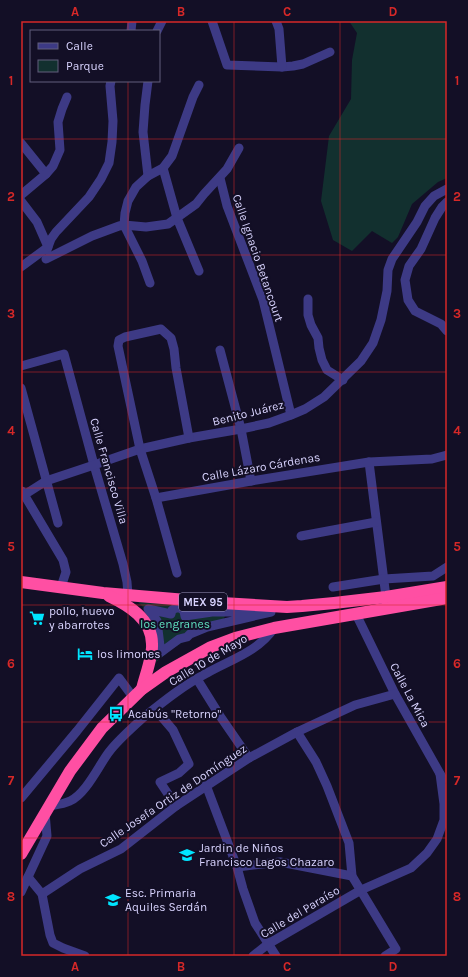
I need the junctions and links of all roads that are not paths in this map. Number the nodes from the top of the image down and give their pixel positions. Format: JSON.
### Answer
{"nodes":[{"id":1,"x":162,"y":21,"type":"edge"},
{"id":2,"x":212,"y":21,"type":"edge"},
{"id":3,"x":276,"y":21,"type":"edge"},
{"id":4,"x":158,"y":30,"type":"edge"},
{"id":5,"x":330,"y":52,"type":"dead end"},
{"id":6,"x":282,"y":68,"type":"junction"},
{"id":7,"x":111,"y":82,"type":"edge"},
{"id":8,"x":148,"y":82,"type":"edge"},
{"id":9,"x":199,"y":85,"type":"dead end"},
{"id":10,"x":67,"y":97,"type":"dead end"},
{"id":11,"x":21,"y":143,"type":"edge"},
{"id":12,"x":239,"y":148,"type":"dead end"},
{"id":13,"x":28,"y":153,"type":"junction"},
{"id":14,"x":21,"y":159,"type":"edge"},
{"id":15,"x":163,"y":168,"type":"junction"},
{"id":16,"x":46,"y":174,"type":"junction"},
{"id":17,"x":148,"y":176,"type":"junction"},
{"id":18,"x":220,"y":178,"type":"junction"},
{"id":19,"x":447,"y":189,"type":"edge"},
{"id":20,"x":21,"y":195,"type":"edge"},
{"id":21,"x":21,"y":201,"type":"edge"},
{"id":22,"x":447,"y":202,"type":"edge"},
{"id":23,"x":177,"y":218,"type":"junction"},
{"id":24,"x":124,"y":225,"type":"junction"},
{"id":25,"x":48,"y":247,"type":"junction"},
{"id":26,"x":21,"y":267,"type":"edge"},
{"id":27,"x":199,"y":271,"type":"dead end"},
{"id":28,"x":150,"y":283,"type":"dead end"},
{"id":29,"x":308,"y":299,"type":"dead end"},
{"id":30,"x":445,"y":325,"type":"edge"},
{"id":31,"x":220,"y":350,"type":"dead end"},
{"id":32,"x":21,"y":366,"type":"edge"},
{"id":33,"x":343,"y":380,"type":"junction"},
{"id":34,"x":21,"y":388,"type":"edge"},
{"id":35,"x":291,"y":415,"type":"junction"},
{"id":36,"x":241,"y":429,"type":"junction"},
{"id":37,"x":189,"y":438,"type":"junction"},
{"id":38,"x":140,"y":449,"type":"junction"},
{"id":39,"x":447,"y":455,"type":"edge"},
{"id":40,"x":369,"y":462,"type":"junction"},
{"id":41,"x":94,"y":465,"type":"junction"},
{"id":42,"x":46,"y":481,"type":"junction"},
{"id":43,"x":251,"y":481,"type":"junction"},
{"id":44,"x":23,"y":493,"type":"edge"},
{"id":45,"x":156,"y":498,"type":"junction"},
{"id":46,"x":376,"y":522,"type":"junction"},
{"id":47,"x":58,"y":523,"type":"dead end"},
{"id":48,"x":300,"y":536,"type":"dead end"},
{"id":49,"x":447,"y":567,"type":"edge"},
{"id":50,"x":177,"y":573,"type":"dead end"},
{"id":51,"x":384,"y":579,"type":"junction"},
{"id":52,"x":21,"y":582,"type":"edge"},
{"id":53,"x":333,"y":587,"type":"dead end"},
{"id":54,"x":447,"y":587,"type":"edge"},
{"id":55,"x":61,"y":588,"type":"junction"},
{"id":56,"x":103,"y":593,"type":"junction"},
{"id":57,"x":128,"y":595,"type":"junction"},
{"id":58,"x":386,"y":597,"type":"junction"},
{"id":59,"x":447,"y":598,"type":"edge"},
{"id":60,"x":356,"y":614,"type":"junction"},
{"id":61,"x":274,"y":628,"type":"junction"},
{"id":62,"x":160,"y":653,"type":"joint"},
{"id":63,"x":197,"y":679,"type":"junction"},
{"id":64,"x":137,"y":693,"type":"junction"},
{"id":65,"x":395,"y":694,"type":"junction"},
{"id":66,"x":154,"y":709,"type":"junction"},
{"id":67,"x":297,"y":732,"type":"junction"},
{"id":68,"x":249,"y":758,"type":"junction"},
{"id":69,"x":440,"y":774,"type":"junction"},
{"id":70,"x":447,"y":785,"type":"edge"},
{"id":71,"x":206,"y":786,"type":"junction"},
{"id":72,"x":21,"y":798,"type":"edge"},
{"id":73,"x":176,"y":806,"type":"junction"},
{"id":74,"x":47,"y":810,"type":"junction"},
{"id":75,"x":21,"y":854,"type":"edge"},
{"id":76,"x":237,"y":867,"type":"junction"},
{"id":77,"x":352,"y":876,"type":"junction"},
{"id":78,"x":28,"y":877,"type":"junction"},
{"id":79,"x":361,"y":890,"type":"junction"},
{"id":80,"x":21,"y":892,"type":"edge"},
{"id":81,"x":42,"y":894,"type":"junction"},
{"id":82,"x":268,"y":944,"type":"junction"},
{"id":83,"x":85,"y":956,"type":"edge"},
{"id":84,"x":253,"y":956,"type":"edge"},
{"id":85,"x":276,"y":956,"type":"edge"},
{"id":86,"x":385,"y":956,"type":"edge"}],
"edges":[{"from":1,"to":4,"type":"street"},
{"from":2,"to":6,"type":"street"},
{"from":3,"to":6,"type":"street"},
{"from":5,"to":6,"type":"street"},
{"from":7,"to":25,"type":"street"},
{"from":8,"to":17,"type":"street"},
{"from":9,"to":15,"type":"street"},
{"from":10,"to":16,"type":"street"},
{"from":11,"to":13,"type":"street"},
{"from":12,"to":18,"type":"street"},
{"from":13,"to":14,"type":"street"},
{"from":13,"to":16,"type":"street"},
{"from":15,"to":17,"type":"street"},
{"from":15,"to":23,"type":"street"},
{"from":16,"to":20,"type":"street"},
{"from":17,"to":24,"type":"street"},
{"from":18,"to":23,"type":"street"},
{"from":18,"to":35,"type":"street","name":"Calle Ignacio Betancourt"},
{"from":19,"to":33,"type":"street","name":"Benito Juárez"},
{"from":21,"to":25,"type":"street"},
{"from":22,"to":30,"type":"street"},
{"from":23,"to":24,"type":"street"},
{"from":23,"to":27,"type":"street"},
{"from":24,"to":25,"type":"street"},
{"from":24,"to":28,"type":"street"},
{"from":25,"to":26,"type":"street"},
{"from":29,"to":33,"type":"street"},
{"from":31,"to":36,"type":"street"},
{"from":32,"to":41,"type":"street","name":"Calle Francisco Villa"},
{"from":33,"to":35,"type":"street","name":"Benito Juárez"},
{"from":34,"to":42,"type":"street"},
{"from":35,"to":36,"type":"street","name":"Benito Juárez"},
{"from":36,"to":37,"type":"street","name":"Benito Juárez"},
{"from":36,"to":43,"type":"street"},
{"from":37,"to":38,"type":"street","name":"Benito Juárez"},
{"from":37,"to":38,"type":"street"},
{"from":38,"to":41,"type":"street","name":"Benito Juárez"},
{"from":38,"to":45,"type":"street"},
{"from":39,"to":40,"type":"street","name":"Calle Lázaro Cárdenas"},
{"from":40,"to":43,"type":"street","name":"Calle Lázaro Cárdenas"},
{"from":40,"to":46,"type":"street"},
{"from":41,"to":42,"type":"street","name":"Benito Juárez"},
{"from":41,"to":57,"type":"street","name":"Calle Francisco Villa"},
{"from":42,"to":44,"type":"street","name":"Benito Juárez"},
{"from":42,"to":47,"type":"street"},
{"from":43,"to":45,"type":"street","name":"Calle Lázaro Cárdenas"},
{"from":44,"to":55,"type":"street"},
{"from":45,"to":50,"type":"street"},
{"from":46,"to":48,"type":"street"},
{"from":46,"to":51,"type":"street"},
{"from":49,"to":51,"type":"street"},
{"from":51,"to":53,"type":"street"},
{"from":51,"to":58,"type":"street"},
{"from":52,"to":55,"type":"highway","number":"MEX 95"},
{"from":54,"to":58,"type":"highway","number":"MEX 95"},
{"from":55,"to":56,"type":"highway","number":"MEX 95"},
{"from":56,"to":57,"type":"highway","number":"MEX 95"},
{"from":56,"to":64,"type":"highway"},
{"from":57,"to":58,"type":"highway","number":"MEX 95"},
{"from":59,"to":60,"type":"highway"},
{"from":60,"to":61,"type":"highway"},
{"from":60,"to":65,"type":"street","name":"Calle La Mica"},
{"from":61,"to":63,"type":"street","name":"Calle 10 de Mayo"},
{"from":61,"to":64,"type":"highway"},
{"from":62,"to":62,"type":"street"},
{"from":63,"to":66,"type":"street","name":"Calle 10 de Mayo"},
{"from":63,"to":68,"type":"street"},
{"from":64,"to":72,"type":"street"},
{"from":64,"to":74,"type":"highway"},
{"from":65,"to":67,"type":"street","name":"Calle Josefa Ortiz de Domínguez"},
{"from":65,"to":69,"type":"street","name":"Calle La Mica"},
{"from":66,"to":73,"type":"street"},
{"from":66,"to":74,"type":"street","name":"Calle 10 de Mayo"},
{"from":67,"to":68,"type":"street","name":"Calle Josefa Ortiz de Domínguez"},
{"from":67,"to":77,"type":"street"},
{"from":68,"to":71,"type":"street","name":"Calle Josefa Ortiz de Domínguez"},
{"from":69,"to":70,"type":"street","name":"Calle La Mica"},
{"from":69,"to":79,"type":"street","name":"Calle del Paraíso"},
{"from":71,"to":73,"type":"street","name":"Calle Josefa Ortiz de Domínguez"},
{"from":71,"to":76,"type":"street"},
{"from":73,"to":81,"type":"street","name":"Calle Josefa Ortiz de Domínguez"},
{"from":74,"to":75,"type":"highway"},
{"from":74,"to":78,"type":"street"},
{"from":76,"to":77,"type":"street"},
{"from":76,"to":82,"type":"street"},
{"from":77,"to":79,"type":"street"},
{"from":78,"to":80,"type":"street"},
{"from":78,"to":81,"type":"street"},
{"from":79,"to":82,"type":"street","name":"Calle del Paraíso"},
{"from":79,"to":86,"type":"street"},
{"from":81,"to":83,"type":"street"},
{"from":82,"to":84,"type":"street","name":"Calle del Paraíso"},
{"from":82,"to":85,"type":"street"}]}
